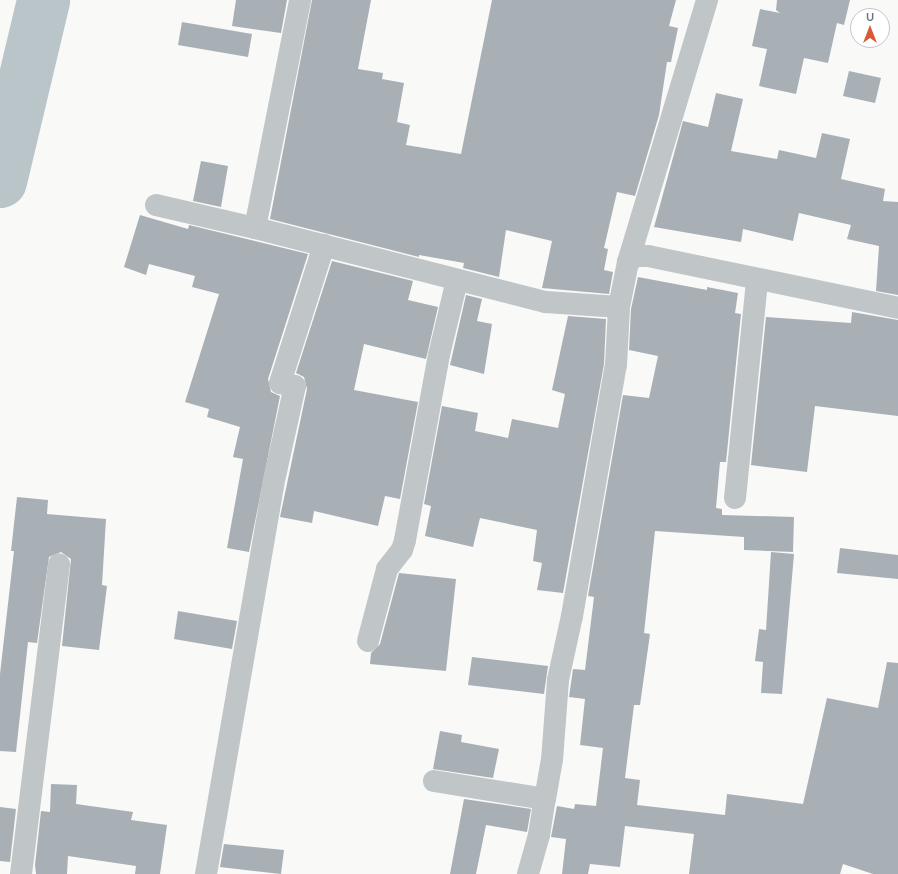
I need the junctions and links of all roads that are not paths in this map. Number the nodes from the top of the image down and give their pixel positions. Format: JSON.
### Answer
{"nodes":[{"id":1,"x":300,"y":0,"type":"edge"},
{"id":2,"x":707,"y":0,"type":"edge"},
{"id":3,"x":156,"y":205,"type":"dead end"},
{"id":4,"x":255,"y":228,"type":"junction"},
{"id":5,"x":324,"y":246,"type":"junction"},
{"id":6,"x":628,"y":262,"type":"junction"},
{"id":7,"x":457,"y":280,"type":"junction"},
{"id":8,"x":757,"y":280,"type":"junction"},
{"id":9,"x":619,"y":306,"type":"junction"},
{"id":10,"x":898,"y":308,"type":"edge"},
{"id":11,"x":735,"y":498,"type":"dead end"},
{"id":12,"x":59,"y":564,"type":"dead end"},
{"id":13,"x":368,"y":641,"type":"dead end"},
{"id":14,"x":434,"y":781,"type":"dead end"},
{"id":15,"x":545,"y":799,"type":"junction"},
{"id":16,"x":21,"y":874,"type":"edge"},
{"id":17,"x":206,"y":874,"type":"edge"},
{"id":18,"x":528,"y":874,"type":"edge"}],
"edges":[{"from":1,"to":4,"type":"street"},
{"from":2,"to":6,"type":"street"},
{"from":3,"to":4,"type":"street"},
{"from":4,"to":5,"type":"street"},
{"from":5,"to":7,"type":"street"},
{"from":5,"to":17,"type":"street"},
{"from":6,"to":8,"type":"street"},
{"from":6,"to":9,"type":"street"},
{"from":7,"to":9,"type":"street"},
{"from":7,"to":13,"type":"street"},
{"from":8,"to":10,"type":"street"},
{"from":8,"to":11,"type":"street"},
{"from":9,"to":15,"type":"street"},
{"from":12,"to":16,"type":"street"},
{"from":14,"to":15,"type":"street"},
{"from":15,"to":18,"type":"street"}]}
